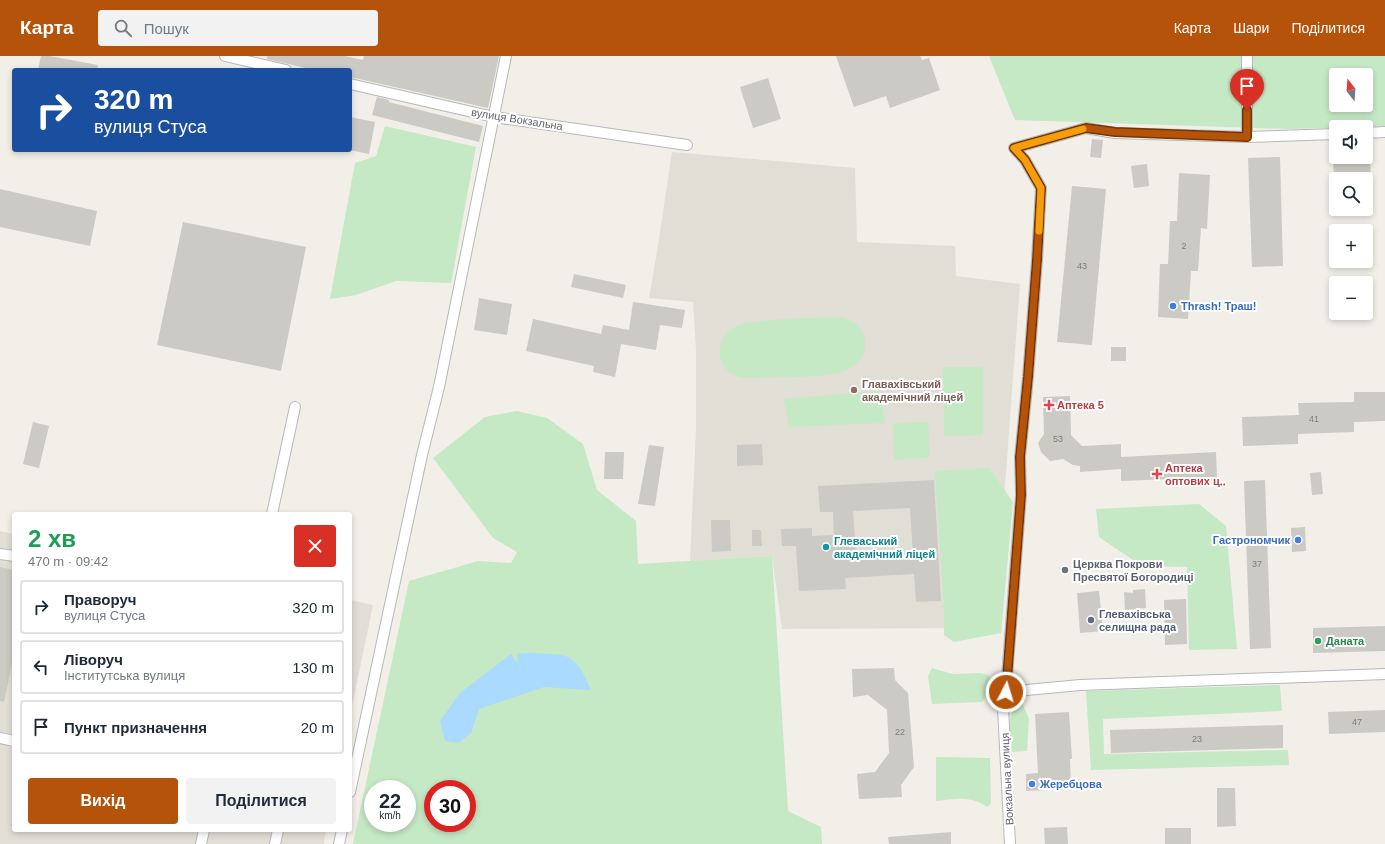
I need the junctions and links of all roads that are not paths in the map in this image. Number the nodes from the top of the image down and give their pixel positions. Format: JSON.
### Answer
{"nodes":[{"id":1,"x":224,"y":56,"type":"edge"},
{"id":2,"x":506,"y":56,"type":"edge"},
{"id":3,"x":1247,"y":56,"type":"edge"},
{"id":4,"x":277,"y":68,"type":"edge"},
{"id":5,"x":352,"y":84,"type":"edge"},
{"id":6,"x":494,"y":117,"type":"junction"},
{"id":7,"x":1385,"y":132,"type":"edge"},
{"id":8,"x":1373,"y":133,"type":"edge"},
{"id":9,"x":1329,"y":134,"type":"edge"},
{"id":10,"x":1247,"y":137,"type":"junction"},
{"id":11,"x":687,"y":145,"type":"dead end"},
{"id":12,"x":295,"y":406,"type":"dead end"},
{"id":13,"x":272,"y":512,"type":"edge"},
{"id":14,"x":0,"y":554,"type":"edge"},
{"id":15,"x":12,"y":556,"type":"edge"},
{"id":16,"x":1385,"y":674,"type":"edge"},
{"id":17,"x":1006,"y":692,"type":"junction"},
{"id":18,"x":0,"y":738,"type":"edge"},
{"id":19,"x":12,"y":741,"type":"edge"},
{"id":20,"x":352,"y":783,"type":"edge"},
{"id":21,"x":204,"y":832,"type":"edge"},
{"id":22,"x":278,"y":832,"type":"edge"},
{"id":23,"x":342,"y":832,"type":"edge"},
{"id":24,"x":201,"y":844,"type":"edge"},
{"id":25,"x":275,"y":844,"type":"edge"},
{"id":26,"x":339,"y":844,"type":"edge"},
{"id":27,"x":1010,"y":844,"type":"edge"}],
"edges":[{"from":1,"to":4,"type":"street"},
{"from":2,"to":6,"type":"street"},
{"from":3,"to":10,"type":"street"},
{"from":5,"to":6,"type":"street","name":"вулиця Вокзальна"},
{"from":6,"to":11,"type":"street","name":"вулиця Вокзальна"},
{"from":6,"to":20,"type":"street"},
{"from":7,"to":8,"type":"street"},
{"from":9,"to":10,"type":"street"},
{"from":10,"to":17,"type":"street","name":"Вокзальна вулиця"},
{"from":12,"to":13,"type":"street"},
{"from":14,"to":15,"type":"street"},
{"from":16,"to":17,"type":"street"},
{"from":17,"to":27,"type":"street","name":"Вокзальна вулиця"},
{"from":18,"to":19,"type":"street"},
{"from":21,"to":24,"type":"street"},
{"from":22,"to":25,"type":"street"},
{"from":23,"to":26,"type":"street"}]}
